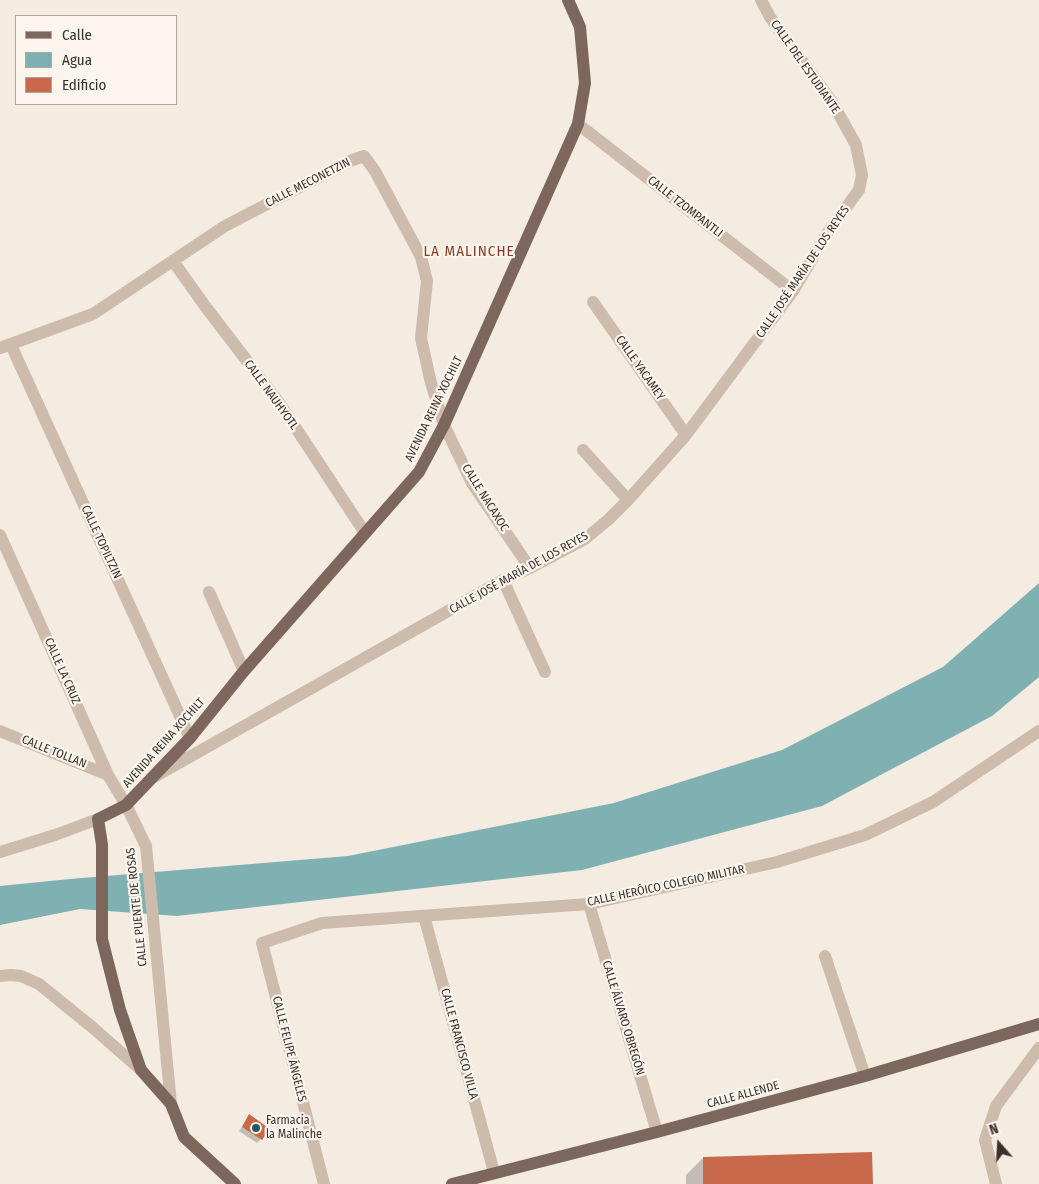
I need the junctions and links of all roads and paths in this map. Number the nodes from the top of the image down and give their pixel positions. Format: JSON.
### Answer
{"nodes":[{"id":1,"x":568,"y":0,"type":"edge"},
{"id":2,"x":760,"y":0,"type":"edge"},
{"id":3,"x":578,"y":124,"type":"junction"},
{"id":4,"x":858,"y":190,"type":"joint"},
{"id":5,"x":173,"y":261,"type":"junction"},
{"id":6,"x":792,"y":291,"type":"junction"},
{"id":7,"x":593,"y":302,"type":"dead end"},
{"id":8,"x":6,"y":347,"type":"edge"},
{"id":9,"x":444,"y":425,"type":"junction"},
{"id":10,"x":686,"y":435,"type":"junction"},
{"id":11,"x":583,"y":450,"type":"dead end"},
{"id":12,"x":628,"y":500,"type":"junction"},
{"id":13,"x":365,"y":533,"type":"junction"},
{"id":14,"x":0,"y":535,"type":"edge"},
{"id":15,"x":530,"y":568,"type":"junction"},
{"id":16,"x":503,"y":580,"type":"junction"},
{"id":17,"x":209,"y":592,"type":"dead end"},
{"id":18,"x":244,"y":671,"type":"junction"},
{"id":19,"x":545,"y":672,"type":"dead end"},
{"id":20,"x":0,"y":731,"type":"edge"},
{"id":21,"x":1039,"y":731,"type":"edge"},
{"id":22,"x":190,"y":738,"type":"junction"},
{"id":23,"x":108,"y":775,"type":"junction"},
{"id":24,"x":146,"y":782,"type":"junction"},
{"id":25,"x":126,"y":805,"type":"junction"},
{"id":26,"x":98,"y":819,"type":"junction"},
{"id":27,"x":0,"y":852,"type":"edge"},
{"id":28,"x":589,"y":904,"type":"junction"},
{"id":29,"x":424,"y":916,"type":"junction"},
{"id":30,"x":262,"y":943,"type":"joint"},
{"id":31,"x":825,"y":956,"type":"dead end"},
{"id":32,"x":0,"y":976,"type":"edge"},
{"id":33,"x":1039,"y":1024,"type":"edge"},
{"id":34,"x":1039,"y":1048,"type":"edge"},
{"id":35,"x":141,"y":1070,"type":"junction"},
{"id":36,"x":865,"y":1076,"type":"junction"},
{"id":37,"x":171,"y":1104,"type":"junction"},
{"id":38,"x":657,"y":1132,"type":"junction"},
{"id":39,"x":494,"y":1172,"type":"junction"},
{"id":40,"x":235,"y":1184,"type":"edge"},
{"id":41,"x":324,"y":1184,"type":"edge"},
{"id":42,"x":452,"y":1184,"type":"edge"},
{"id":43,"x":996,"y":1184,"type":"edge"}],
"edges":[{"from":1,"to":3,"type":"main road","name":"AVENIDA REINA XOCHILT"},
{"from":2,"to":4,"type":"street","name":"CALLE DEL ESTUDIANTE"},
{"from":3,"to":6,"type":"street","name":"CALLE TZOMPANTLI"},
{"from":3,"to":9,"type":"main road","name":"AVENIDA REINA XOCHILT"},
{"from":4,"to":6,"type":"street","name":"CALLE JOSÉ MARÍA DE LOS REYES"},
{"from":5,"to":8,"type":"street","name":"CALLE MECONETZIN"},
{"from":5,"to":9,"type":"street","name":"CALLE MECONETZIN"},
{"from":5,"to":13,"type":"street","name":"CALLE NAUHYOTL"},
{"from":6,"to":10,"type":"street","name":"CALLE JOSÉ MARÍA DE LOS REYES"},
{"from":7,"to":10,"type":"street","name":"CALLE YACAMEY"},
{"from":8,"to":22,"type":"street","name":"CALLE TOPILTZIN"},
{"from":9,"to":13,"type":"main road","name":"AVENIDA REINA XOCHILT"},
{"from":9,"to":15,"type":"street","name":"CALLE NACAXOC"},
{"from":10,"to":12,"type":"street","name":"CALLE JOSÉ MARÍA DE LOS REYES"},
{"from":11,"to":12,"type":"street"},
{"from":12,"to":15,"type":"street","name":"CALLE JOSÉ MARÍA DE LOS REYES"},
{"from":13,"to":18,"type":"main road","name":"AVENIDA REINA XOCHILT"},
{"from":14,"to":23,"type":"street","name":"CALLE LA CRUZ"},
{"from":15,"to":16,"type":"street","name":"CALLE JOSÉ MARÍA DE LOS REYES"},
{"from":16,"to":19,"type":"street"},
{"from":16,"to":24,"type":"street","name":"CALLE JOSÉ MARÍA DE LOS REYES"},
{"from":17,"to":18,"type":"street"},
{"from":18,"to":22,"type":"main road","name":"AVENIDA REINA XOCHILT"},
{"from":20,"to":23,"type":"street","name":"CALLE TOLLAN"},
{"from":21,"to":28,"type":"street","name":"CALLE HERÓICO COLEGIO MILITAR"},
{"from":22,"to":24,"type":"main road","name":"AVENIDA REINA XOCHILT"},
{"from":23,"to":25,"type":"street","name":"CALLE LA CRUZ"},
{"from":24,"to":25,"type":"main road","name":"AVENIDA REINA XOCHILT"},
{"from":25,"to":26,"type":"main road"},
{"from":25,"to":37,"type":"street","name":"CALLE PUENTE DE ROSAS"},
{"from":26,"to":27,"type":"street"},
{"from":26,"to":35,"type":"main road","name":"CALLE PUENTE DE ROSAS"},
{"from":28,"to":29,"type":"street","name":"CALLE HERÓICO COLEGIO MILITAR"},
{"from":28,"to":38,"type":"street","name":"CALLE ÁLVARO OBREGÓN"},
{"from":29,"to":30,"type":"street","name":"CALLE HERÓICO COLEGIO MILITAR"},
{"from":29,"to":39,"type":"street","name":"CALLE FRANCISCO VILLA"},
{"from":30,"to":41,"type":"street","name":"CALLE FELIPE ÁNGELES"},
{"from":31,"to":36,"type":"street"},
{"from":32,"to":35,"type":"street"},
{"from":33,"to":36,"type":"main road","name":"CALLE ALLENDE"},
{"from":34,"to":43,"type":"street"},
{"from":35,"to":37,"type":"main road","name":"CALLE PUENTE DE ROSAS"},
{"from":36,"to":38,"type":"main road","name":"CALLE ALLENDE"},
{"from":37,"to":40,"type":"main road","name":"CALLE PUENTE DE ROSAS"},
{"from":38,"to":39,"type":"main road","name":"CALLE ALLENDE"},
{"from":39,"to":42,"type":"main road","name":"CALLE ALLENDE"}]}
